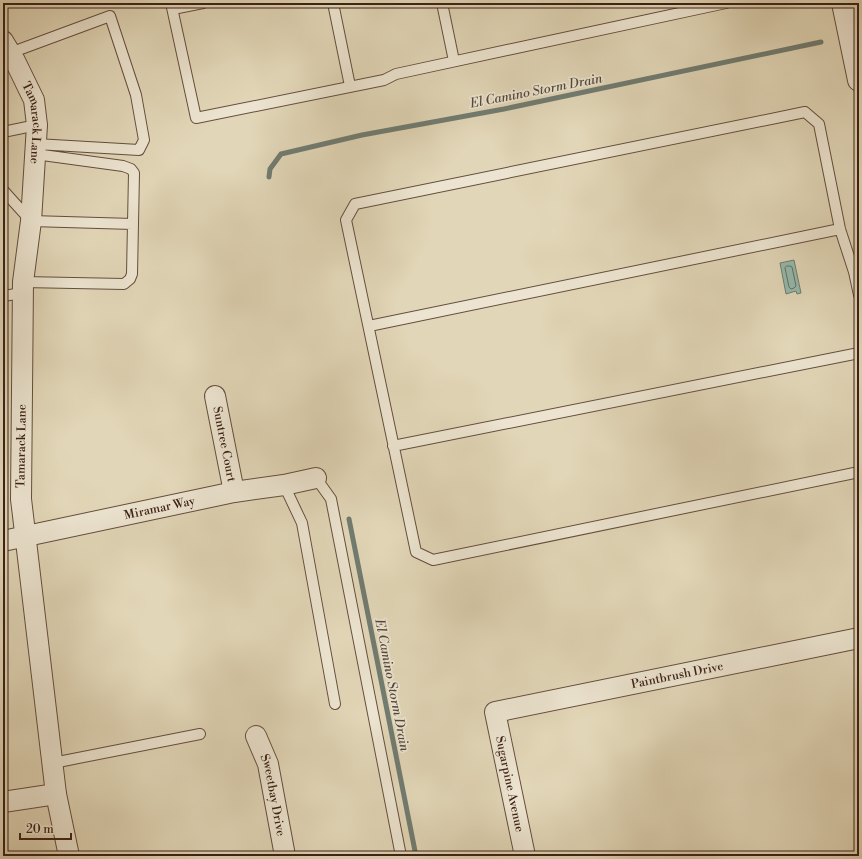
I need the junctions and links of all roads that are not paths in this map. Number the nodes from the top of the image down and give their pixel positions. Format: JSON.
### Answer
{"nodes":[{"id":1,"x":203,"y":3,"type":"edge"},
{"id":2,"x":333,"y":3,"type":"edge"},
{"id":3,"x":442,"y":3,"type":"edge"},
{"id":4,"x":726,"y":3,"type":"edge"},
{"id":5,"x":844,"y":3,"type":"edge"},
{"id":6,"x":172,"y":6,"type":"edge"},
{"id":7,"x":688,"y":7,"type":"edge"},
{"id":8,"x":7,"y":47,"type":"edge"},
{"id":9,"x":454,"y":61,"type":"junction"},
{"id":10,"x":859,"y":80,"type":"edge"},
{"id":11,"x":350,"y":86,"type":"junction"},
{"id":12,"x":3,"y":132,"type":"edge"},
{"id":13,"x":36,"y":141,"type":"junction"},
{"id":14,"x":3,"y":190,"type":"edge"},
{"id":15,"x":30,"y":221,"type":"junction"},
{"id":16,"x":133,"y":224,"type":"junction"},
{"id":17,"x":840,"y":229,"type":"junction"},
{"id":18,"x":857,"y":272,"type":"edge"},
{"id":19,"x":23,"y":288,"type":"junction"},
{"id":20,"x":859,"y":295,"type":"edge"},
{"id":21,"x":3,"y":296,"type":"edge"},
{"id":22,"x":369,"y":326,"type":"junction"},
{"id":23,"x":859,"y":353,"type":"edge"},
{"id":24,"x":215,"y":396,"type":"dead end"},
{"id":25,"x":393,"y":446,"type":"junction"},
{"id":26,"x":859,"y":472,"type":"edge"},
{"id":27,"x":316,"y":478,"type":"joint"},
{"id":28,"x":284,"y":485,"type":"junction"},
{"id":29,"x":234,"y":492,"type":"junction"},
{"id":30,"x":25,"y":536,"type":"junction"},
{"id":31,"x":3,"y":541,"type":"edge"},
{"id":32,"x":859,"y":638,"type":"edge"},
{"id":33,"x":335,"y":704,"type":"dead end"},
{"id":34,"x":495,"y":712,"type":"joint"},
{"id":35,"x":200,"y":734,"type":"dead end"},
{"id":36,"x":256,"y":736,"type":"dead end"},
{"id":37,"x":53,"y":763,"type":"junction"},
{"id":38,"x":56,"y":794,"type":"junction"},
{"id":39,"x":3,"y":802,"type":"edge"},
{"id":40,"x":69,"y":856,"type":"edge"},
{"id":41,"x":285,"y":856,"type":"edge"},
{"id":42,"x":401,"y":856,"type":"edge"},
{"id":43,"x":525,"y":856,"type":"edge"}],
"edges":[{"from":1,"to":6,"type":"lane"},
{"from":2,"to":11,"type":"lane"},
{"from":3,"to":9,"type":"lane"},
{"from":4,"to":7,"type":"lane"},
{"from":5,"to":10,"type":"street"},
{"from":6,"to":11,"type":"lane"},
{"from":7,"to":9,"type":"lane"},
{"from":8,"to":13,"type":"street","name":"Tamarack Lane"},
{"from":8,"to":13,"type":"lane"},
{"from":9,"to":11,"type":"lane"},
{"from":12,"to":13,"type":"lane"},
{"from":13,"to":15,"type":"street","name":"Tamarack Lane"},
{"from":13,"to":16,"type":"lane"},
{"from":14,"to":15,"type":"lane"},
{"from":15,"to":16,"type":"lane"},
{"from":15,"to":19,"type":"street","name":"Tamarack Lane"},
{"from":16,"to":19,"type":"lane"},
{"from":17,"to":18,"type":"lane"},
{"from":17,"to":22,"type":"lane"},
{"from":17,"to":22,"type":"lane"},
{"from":18,"to":20,"type":"lane"},
{"from":19,"to":21,"type":"lane"},
{"from":19,"to":30,"type":"street","name":"Tamarack Lane"},
{"from":22,"to":25,"type":"lane"},
{"from":23,"to":25,"type":"lane"},
{"from":24,"to":29,"type":"street","name":"Suntree Court"},
{"from":25,"to":26,"type":"lane"},
{"from":27,"to":28,"type":"street","name":"Miramar Way"},
{"from":27,"to":42,"type":"lane"},
{"from":28,"to":29,"type":"street","name":"Miramar Way"},
{"from":28,"to":33,"type":"lane"},
{"from":29,"to":30,"type":"street","name":"Miramar Way"},
{"from":30,"to":31,"type":"street","name":"Miramar Way"},
{"from":30,"to":37,"type":"street","name":"Tamarack Lane"},
{"from":32,"to":34,"type":"street","name":"Paintbrush Drive"},
{"from":34,"to":43,"type":"street","name":"Sugarpine Avenue"},
{"from":35,"to":37,"type":"lane"},
{"from":36,"to":41,"type":"street","name":"Sweetbay Drive"},
{"from":37,"to":38,"type":"street","name":"Tamarack Lane"},
{"from":38,"to":39,"type":"street"},
{"from":38,"to":40,"type":"street","name":"Tamarack Lane"}]}
